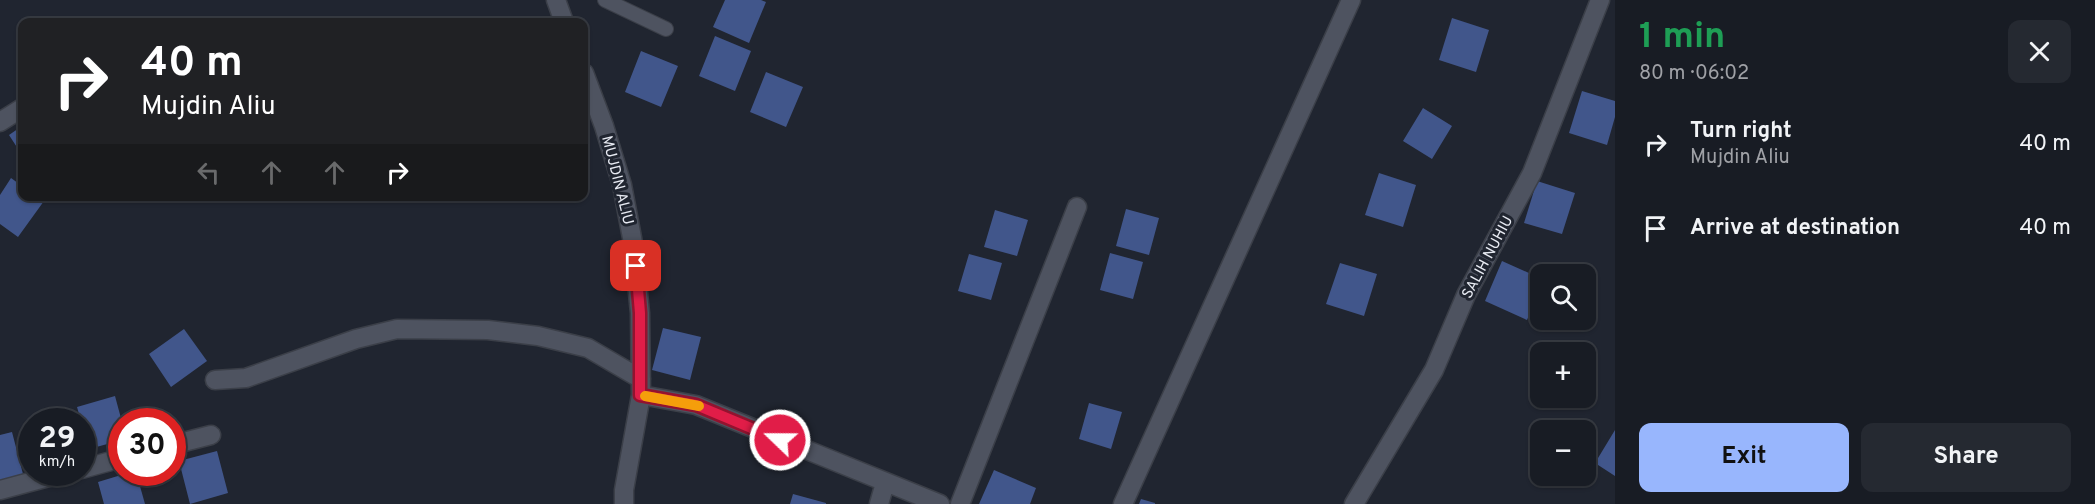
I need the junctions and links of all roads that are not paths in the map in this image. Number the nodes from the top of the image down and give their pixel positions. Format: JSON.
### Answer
{"nodes":[{"id":1,"x":556,"y":0,"type":"edge"},
{"id":2,"x":605,"y":0,"type":"edge"},
{"id":3,"x":1351,"y":0,"type":"edge"},
{"id":4,"x":1600,"y":0,"type":"edge"},
{"id":5,"x":563,"y":18,"type":"edge"},
{"id":6,"x":666,"y":29,"type":"dead end"},
{"id":7,"x":588,"y":84,"type":"edge"},
{"id":8,"x":18,"y":111,"type":"edge"},
{"id":9,"x":0,"y":122,"type":"edge"},
{"id":10,"x":1077,"y":207,"type":"dead end"},
{"id":11,"x":215,"y":380,"type":"dead end"},
{"id":12,"x":641,"y":387,"type":"junction"},
{"id":13,"x":210,"y":435,"type":"dead end"},
{"id":14,"x":186,"y":441,"type":"edge"},
{"id":15,"x":885,"y":483,"type":"junction"},
{"id":16,"x":18,"y":485,"type":"edge"},
{"id":17,"x":0,"y":490,"type":"edge"},
{"id":18,"x":624,"y":504,"type":"edge"},
{"id":19,"x":879,"y":504,"type":"edge"},
{"id":20,"x":940,"y":504,"type":"edge"},
{"id":21,"x":960,"y":504,"type":"edge"},
{"id":22,"x":1123,"y":504,"type":"edge"},
{"id":23,"x":1354,"y":504,"type":"edge"}],
"edges":[{"from":1,"to":5,"type":"street"},
{"from":2,"to":6,"type":"lane"},
{"from":3,"to":22,"type":"street"},
{"from":4,"to":23,"type":"street","name":"SALIH NUHIU"},
{"from":7,"to":12,"type":"street","name":"MUJDIN ALIU"},
{"from":8,"to":9,"type":"street"},
{"from":10,"to":21,"type":"street"},
{"from":11,"to":12,"type":"street"},
{"from":12,"to":15,"type":"street"},
{"from":12,"to":18,"type":"street","name":"MUJDIN ALIU"},
{"from":13,"to":14,"type":"street"},
{"from":15,"to":19,"type":"street"},
{"from":15,"to":20,"type":"street"},
{"from":16,"to":17,"type":"street"}]}
